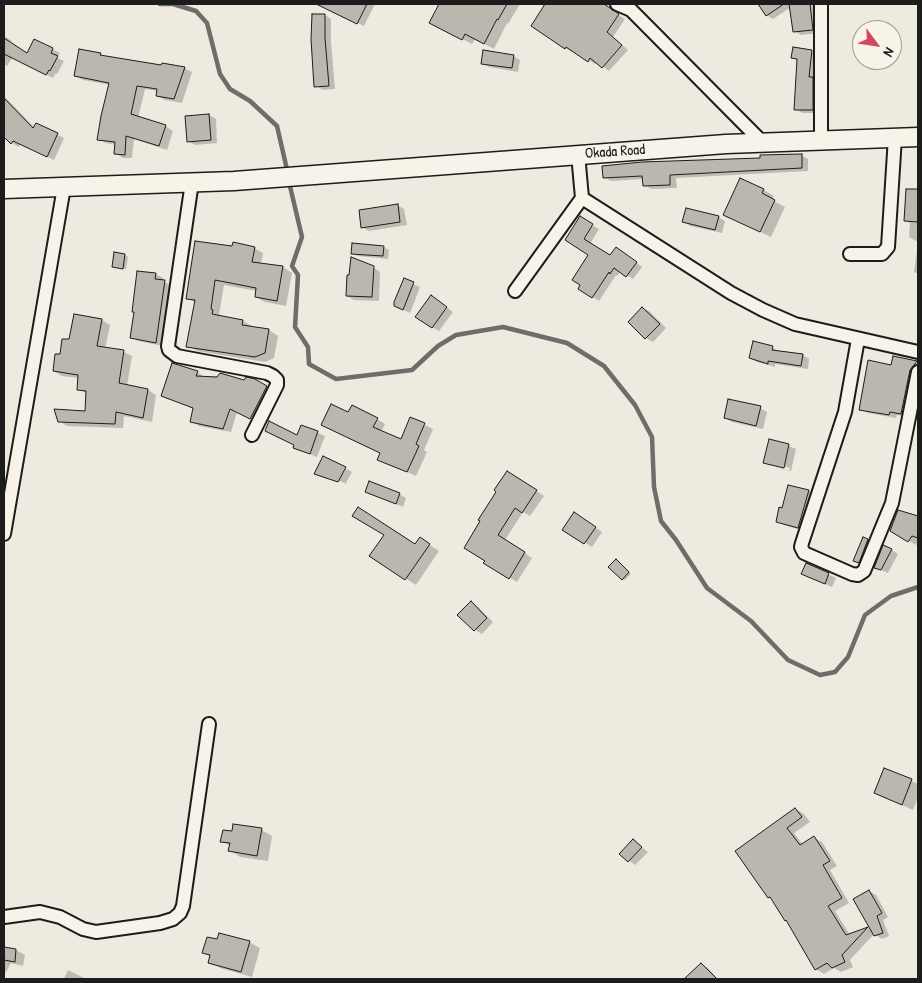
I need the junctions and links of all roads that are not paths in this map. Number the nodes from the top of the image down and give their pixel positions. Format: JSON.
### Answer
{"nodes":[{"id":1,"x":617,"y":4,"type":"edge"},
{"id":2,"x":821,"y":4,"type":"edge"},
{"id":3,"x":918,"y":136,"type":"edge"},
{"id":4,"x":895,"y":137,"type":"junction"},
{"id":5,"x":821,"y":141,"type":"junction"},
{"id":6,"x":763,"y":143,"type":"junction"},
{"id":7,"x":578,"y":154,"type":"junction"},
{"id":8,"x":192,"y":182,"type":"junction"},
{"id":9,"x":64,"y":187,"type":"junction"},
{"id":10,"x":4,"y":189,"type":"edge"},
{"id":11,"x":582,"y":198,"type":"junction"},
{"id":12,"x":850,"y":254,"type":"dead end"},
{"id":13,"x":515,"y":291,"type":"dead end"},
{"id":14,"x":858,"y":339,"type":"junction"},
{"id":15,"x":918,"y":352,"type":"edge"},
{"id":16,"x":918,"y":372,"type":"edge"},
{"id":17,"x":252,"y":435,"type":"dead end"},
{"id":18,"x":4,"y":534,"type":"edge"},
{"id":19,"x":209,"y":724,"type":"dead end"},
{"id":20,"x":4,"y":917,"type":"edge"}],
"edges":[{"from":1,"to":6,"type":"street"},
{"from":2,"to":5,"type":"street"},
{"from":3,"to":4,"type":"street","name":"Okada Road"},
{"from":4,"to":5,"type":"street","name":"Okada Road"},
{"from":4,"to":12,"type":"street"},
{"from":5,"to":6,"type":"street","name":"Okada Road"},
{"from":6,"to":7,"type":"street","name":"Okada Road"},
{"from":7,"to":8,"type":"street","name":"Okada Road"},
{"from":7,"to":11,"type":"street"},
{"from":8,"to":9,"type":"street","name":"Okada Road"},
{"from":8,"to":17,"type":"street"},
{"from":9,"to":10,"type":"street","name":"Okada Road"},
{"from":9,"to":18,"type":"street"},
{"from":11,"to":13,"type":"street"},
{"from":11,"to":14,"type":"street"},
{"from":14,"to":15,"type":"street"},
{"from":14,"to":16,"type":"street"},
{"from":19,"to":20,"type":"street"}]}
